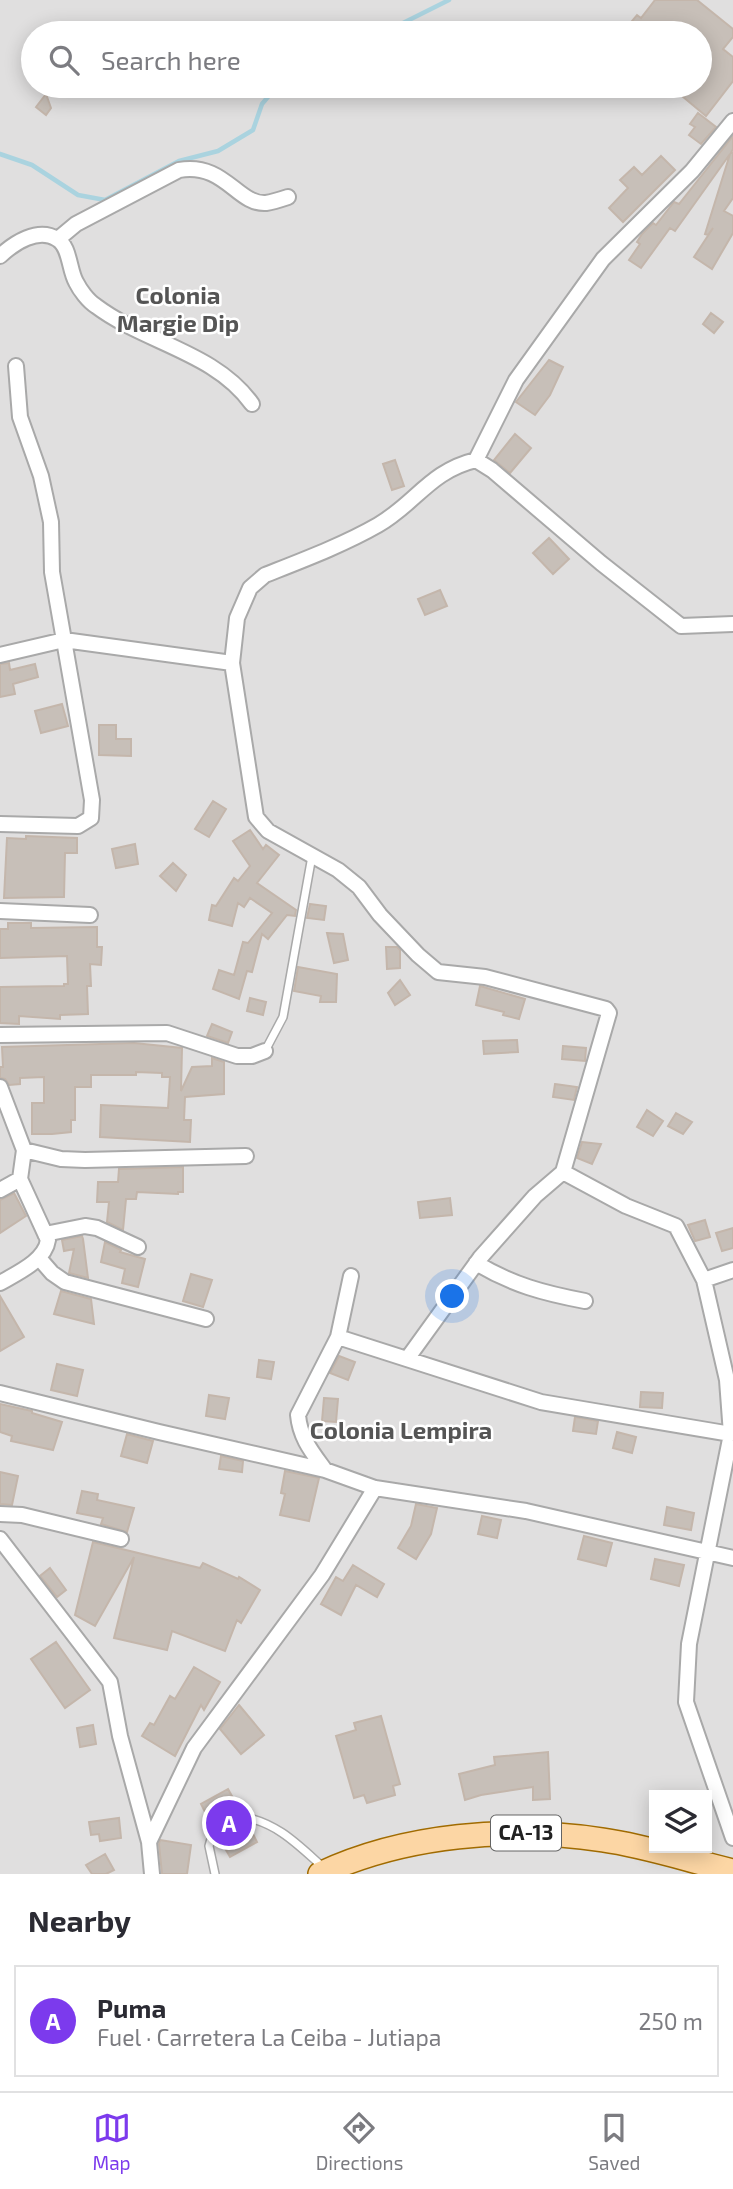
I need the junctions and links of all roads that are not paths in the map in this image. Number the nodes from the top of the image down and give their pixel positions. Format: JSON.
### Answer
{"nodes":[{"id":1,"x":733,"y":121,"type":"edge"},
{"id":2,"x":288,"y":197,"type":"dead end"},
{"id":3,"x":58,"y":239,"type":"junction"},
{"id":4,"x":0,"y":256,"type":"edge"},
{"id":5,"x":16,"y":366,"type":"dead end"},
{"id":6,"x":252,"y":404,"type":"dead end"},
{"id":7,"x":475,"y":460,"type":"junction"},
{"id":8,"x":733,"y":624,"type":"edge"},
{"id":9,"x":64,"y":640,"type":"junction"},
{"id":10,"x":0,"y":655,"type":"edge"},
{"id":11,"x":232,"y":663,"type":"junction"},
{"id":12,"x":0,"y":824,"type":"edge"},
{"id":13,"x":313,"y":856,"type":"junction"},
{"id":14,"x":0,"y":911,"type":"edge"},
{"id":15,"x":90,"y":915,"type":"dead end"},
{"id":16,"x":0,"y":1035,"type":"edge"},
{"id":17,"x":265,"y":1051,"type":"joint"},
{"id":18,"x":0,"y":1087,"type":"edge"},
{"id":19,"x":24,"y":1150,"type":"junction"},
{"id":20,"x":246,"y":1156,"type":"dead end"},
{"id":21,"x":563,"y":1172,"type":"junction"},
{"id":22,"x":20,"y":1179,"type":"junction"},
{"id":23,"x":0,"y":1190,"type":"edge"},
{"id":24,"x":45,"y":1234,"type":"junction"},
{"id":25,"x":138,"y":1247,"type":"dead end"},
{"id":26,"x":39,"y":1258,"type":"junction"},
{"id":27,"x":476,"y":1263,"type":"junction"},
{"id":28,"x":733,"y":1270,"type":"edge"},
{"id":29,"x":3,"y":1276,"type":"edge"},
{"id":30,"x":351,"y":1276,"type":"dead end"},
{"id":31,"x":704,"y":1280,"type":"junction"},
{"id":32,"x":585,"y":1301,"type":"dead end"},
{"id":33,"x":206,"y":1319,"type":"dead end"},
{"id":34,"x":338,"y":1337,"type":"junction"},
{"id":35,"x":407,"y":1359,"type":"junction"},
{"id":36,"x":0,"y":1393,"type":"edge"},
{"id":37,"x":732,"y":1434,"type":"edge"},
{"id":38,"x":326,"y":1470,"type":"junction"},
{"id":39,"x":375,"y":1488,"type":"junction"},
{"id":40,"x":0,"y":1514,"type":"edge"},
{"id":41,"x":0,"y":1539,"type":"edge"},
{"id":42,"x":121,"y":1539,"type":"dead end"},
{"id":43,"x":708,"y":1553,"type":"junction"},
{"id":44,"x":733,"y":1558,"type":"edge"},
{"id":45,"x":244,"y":1817,"type":"dead end"},
{"id":46,"x":214,"y":1829,"type":"dead end"},
{"id":47,"x":733,"y":1838,"type":"edge"},
{"id":48,"x":149,"y":1842,"type":"junction"},
{"id":49,"x":733,"y":1871,"type":"edge"},
{"id":50,"x":323,"y":1872,"type":"edge"},
{"id":51,"x":152,"y":1874,"type":"edge"},
{"id":52,"x":215,"y":1874,"type":"edge"}],
"edges":[{"from":1,"to":7,"type":"street"},
{"from":2,"to":3,"type":"street"},
{"from":3,"to":4,"type":"street"},
{"from":3,"to":6,"type":"street"},
{"from":5,"to":9,"type":"street"},
{"from":7,"to":8,"type":"street"},
{"from":7,"to":11,"type":"street"},
{"from":9,"to":10,"type":"street"},
{"from":9,"to":11,"type":"street"},
{"from":9,"to":12,"type":"street"},
{"from":11,"to":13,"type":"street"},
{"from":13,"to":17,"type":"lane"},
{"from":13,"to":21,"type":"street"},
{"from":14,"to":15,"type":"street"},
{"from":16,"to":17,"type":"street"},
{"from":18,"to":19,"type":"street"},
{"from":19,"to":20,"type":"street"},
{"from":19,"to":22,"type":"street"},
{"from":21,"to":27,"type":"street"},
{"from":21,"to":31,"type":"street"},
{"from":22,"to":23,"type":"street"},
{"from":22,"to":24,"type":"street"},
{"from":24,"to":25,"type":"street"},
{"from":24,"to":26,"type":"street"},
{"from":26,"to":29,"type":"street"},
{"from":26,"to":33,"type":"street"},
{"from":27,"to":32,"type":"street"},
{"from":27,"to":35,"type":"street"},
{"from":28,"to":31,"type":"street"},
{"from":30,"to":34,"type":"street"},
{"from":31,"to":37,"type":"street"},
{"from":34,"to":35,"type":"street"},
{"from":34,"to":38,"type":"street"},
{"from":35,"to":37,"type":"street"},
{"from":36,"to":38,"type":"street"},
{"from":37,"to":43,"type":"street"},
{"from":38,"to":39,"type":"street"},
{"from":39,"to":43,"type":"street"},
{"from":39,"to":48,"type":"street"},
{"from":40,"to":42,"type":"street"},
{"from":41,"to":48,"type":"street"},
{"from":43,"to":44,"type":"street"},
{"from":43,"to":47,"type":"street"},
{"from":45,"to":50,"type":"lane"},
{"from":46,"to":52,"type":"lane"},
{"from":48,"to":51,"type":"street"},
{"from":49,"to":50,"type":"main road","number":"CA-13"}]}
